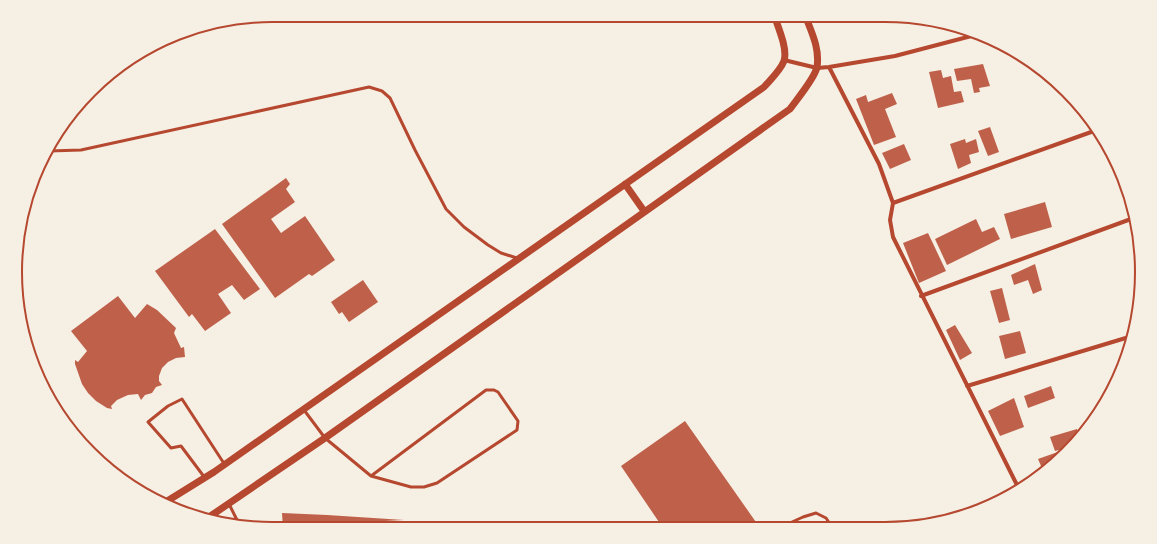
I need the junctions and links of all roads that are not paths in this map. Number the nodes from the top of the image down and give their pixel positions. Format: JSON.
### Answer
{"nodes":[{"id":1,"x":777,"y":22,"type":"edge"},
{"id":2,"x":808,"y":22,"type":"edge"},
{"id":3,"x":969,"y":37,"type":"edge"},
{"id":4,"x":784,"y":60,"type":"junction"},
{"id":5,"x":829,"y":67,"type":"junction"},
{"id":6,"x":817,"y":68,"type":"junction"},
{"id":7,"x":1092,"y":132,"type":"edge"},
{"id":8,"x":53,"y":151,"type":"edge"},
{"id":9,"x":625,"y":184,"type":"junction"},
{"id":10,"x":893,"y":203,"type":"junction"},
{"id":11,"x":644,"y":211,"type":"junction"},
{"id":12,"x":1129,"y":220,"type":"edge"},
{"id":13,"x":518,"y":259,"type":"junction"},
{"id":14,"x":921,"y":296,"type":"junction"},
{"id":15,"x":1126,"y":338,"type":"edge"},
{"id":16,"x":967,"y":386,"type":"junction"},
{"id":17,"x":304,"y":410,"type":"junction"},
{"id":18,"x":325,"y":438,"type":"junction"},
{"id":19,"x":225,"y":465,"type":"junction"},
{"id":20,"x":371,"y":476,"type":"junction"},
{"id":21,"x":204,"y":478,"type":"junction"},
{"id":22,"x":1017,"y":485,"type":"edge"},
{"id":23,"x":169,"y":500,"type":"edge"},
{"id":24,"x":228,"y":503,"type":"junction"},
{"id":25,"x":212,"y":514,"type":"edge"},
{"id":26,"x":237,"y":520,"type":"edge"},
{"id":27,"x":792,"y":522,"type":"edge"},
{"id":28,"x":829,"y":522,"type":"edge"}],
"edges":[{"from":1,"to":4,"type":"street"},
{"from":2,"to":6,"type":"street"},
{"from":3,"to":5,"type":"street"},
{"from":4,"to":6,"type":"street"},
{"from":4,"to":9,"type":"street"},
{"from":5,"to":6,"type":"street"},
{"from":5,"to":10,"type":"street"},
{"from":6,"to":11,"type":"street"},
{"from":7,"to":10,"type":"street"},
{"from":8,"to":13,"type":"lane"},
{"from":9,"to":11,"type":"street"},
{"from":9,"to":13,"type":"street"},
{"from":10,"to":14,"type":"street"},
{"from":11,"to":18,"type":"street"},
{"from":12,"to":14,"type":"street"},
{"from":13,"to":17,"type":"street"},
{"from":14,"to":16,"type":"street"},
{"from":15,"to":16,"type":"street"},
{"from":16,"to":22,"type":"street"},
{"from":17,"to":18,"type":"lane"},
{"from":17,"to":19,"type":"street"},
{"from":18,"to":20,"type":"lane"},
{"from":18,"to":24,"type":"street"},
{"from":19,"to":21,"type":"street"},
{"from":19,"to":21,"type":"lane"},
{"from":20,"to":20,"type":"lane"},
{"from":21,"to":23,"type":"street"},
{"from":24,"to":25,"type":"street"},
{"from":24,"to":26,"type":"lane"},
{"from":27,"to":28,"type":"lane"}]}
